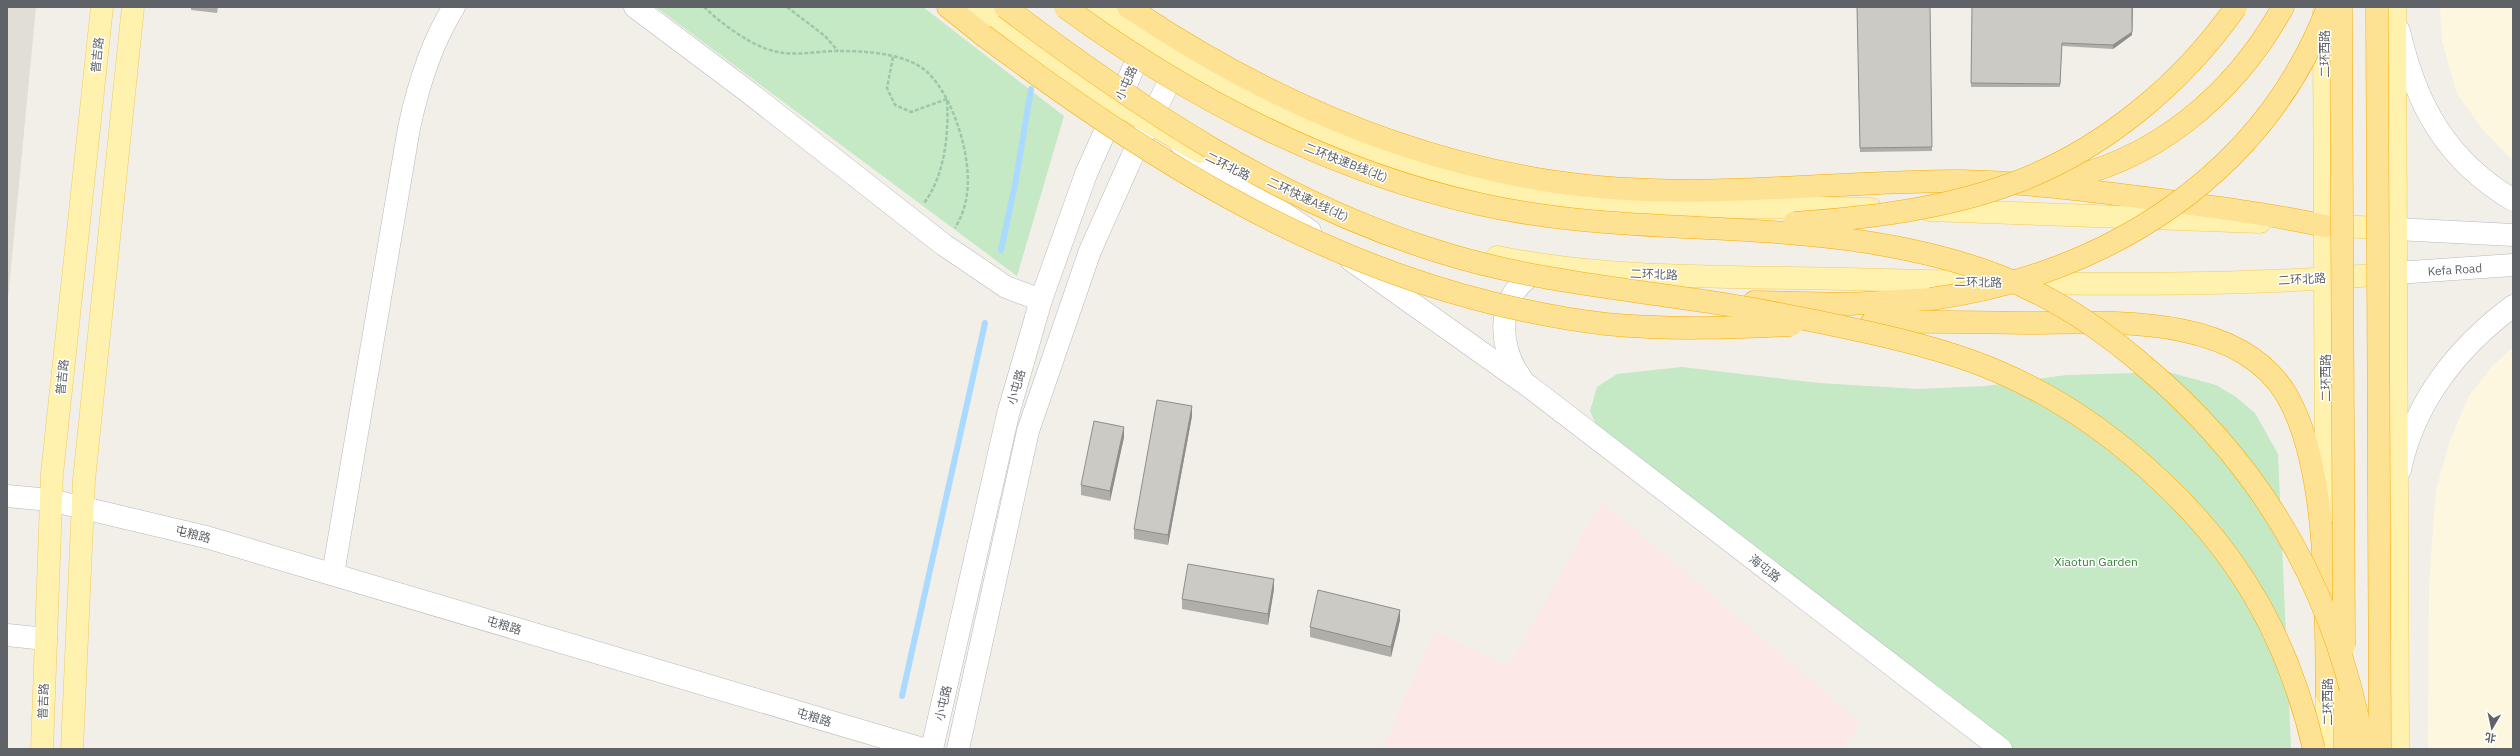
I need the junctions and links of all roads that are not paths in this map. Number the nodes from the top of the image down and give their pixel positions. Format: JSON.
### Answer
{"nodes":[{"id":1,"x":102,"y":7,"type":"edge"},
{"id":2,"x":133,"y":7,"type":"edge"},
{"id":3,"x":454,"y":7,"type":"edge"},
{"id":4,"x":635,"y":7,"type":"edge"},
{"id":5,"x":948,"y":7,"type":"edge"},
{"id":6,"x":976,"y":7,"type":"edge"},
{"id":7,"x":1005,"y":7,"type":"edge"},
{"id":8,"x":1065,"y":7,"type":"edge"},
{"id":9,"x":1096,"y":7,"type":"edge"},
{"id":10,"x":1128,"y":7,"type":"edge"},
{"id":11,"x":2236,"y":7,"type":"edge"},
{"id":12,"x":2283,"y":7,"type":"edge"},
{"id":13,"x":2324,"y":7,"type":"edge"},
{"id":14,"x":2328,"y":7,"type":"edge"},
{"id":15,"x":2341,"y":7,"type":"edge"},
{"id":16,"x":2377,"y":7,"type":"edge"},
{"id":17,"x":2395,"y":7,"type":"edge"},
{"id":18,"x":1146,"y":40,"type":"junction"},
{"id":19,"x":1180,"y":60,"type":"junction"},
{"id":20,"x":1116,"y":104,"type":"junction"},
{"id":21,"x":1152,"y":126,"type":"junction"},
{"id":22,"x":2023,"y":184,"type":"junction"},
{"id":23,"x":2513,"y":200,"type":"edge"},
{"id":24,"x":1659,"y":225,"type":"junction"},
{"id":25,"x":2325,"y":226,"type":"junction"},
{"id":26,"x":2396,"y":229,"type":"junction"},
{"id":27,"x":2513,"y":235,"type":"edge"},
{"id":28,"x":2513,"y":265,"type":"edge"},
{"id":29,"x":1555,"y":267,"type":"junction"},
{"id":30,"x":2396,"y":273,"type":"junction"},
{"id":31,"x":2325,"y":278,"type":"junction"},
{"id":32,"x":1653,"y":294,"type":"junction"},
{"id":33,"x":1041,"y":300,"type":"junction"},
{"id":34,"x":2513,"y":306,"type":"edge"},
{"id":35,"x":1530,"y":387,"type":"junction"},
{"id":36,"x":2397,"y":485,"type":"junction"},
{"id":37,"x":7,"y":496,"type":"edge"},
{"id":38,"x":50,"y":500,"type":"junction"},
{"id":39,"x":83,"y":507,"type":"junction"},
{"id":40,"x":334,"y":574,"type":"junction"},
{"id":41,"x":2325,"y":609,"type":"junction"},
{"id":42,"x":7,"y":635,"type":"edge"},
{"id":43,"x":46,"y":638,"type":"junction"},
{"id":44,"x":2327,"y":695,"type":"junction"},
{"id":45,"x":42,"y":749,"type":"edge"},
{"id":46,"x":72,"y":749,"type":"edge"},
{"id":47,"x":923,"y":749,"type":"edge"},
{"id":48,"x":932,"y":749,"type":"edge"},
{"id":49,"x":958,"y":749,"type":"edge"},
{"id":50,"x":2001,"y":749,"type":"edge"},
{"id":51,"x":2314,"y":749,"type":"edge"},
{"id":52,"x":2327,"y":749,"type":"edge"},
{"id":53,"x":2345,"y":749,"type":"edge"},
{"id":54,"x":2364,"y":749,"type":"edge"},
{"id":55,"x":2380,"y":749,"type":"edge"},
{"id":56,"x":2398,"y":749,"type":"edge"}],
"edges":[{"from":1,"to":38,"type":"main road","name":"普吉路"},
{"from":2,"to":39,"type":"main road"},
{"from":3,"to":40,"type":"street"},
{"from":4,"to":33,"type":"street"},
{"from":5,"to":41,"type":"highway","bridge":true},
{"from":6,"to":20,"type":"main road","name":"二环北路"},
{"from":7,"to":32,"type":"highway","name":"二环快速A线(北)","bridge":true},
{"from":8,"to":24,"type":"highway","name":"二环快速B线(北)","bridge":true},
{"from":9,"to":18,"type":"main road"},
{"from":10,"to":22,"type":"highway"},
{"from":11,"to":24,"type":"highway","bridge":true},
{"from":12,"to":22,"type":"highway"},
{"from":13,"to":25,"type":"main road","name":"二环西路"},
{"from":14,"to":32,"type":"highway","bridge":true},
{"from":15,"to":53,"type":"highway","bridge":true},
{"from":16,"to":55,"type":"highway","bridge":true},
{"from":17,"to":23,"type":"street"},
{"from":17,"to":26,"type":"main road"},
{"from":18,"to":19,"type":"main road"},
{"from":18,"to":20,"type":"street","name":"小屯路"},
{"from":19,"to":21,"type":"street","name":"小屯路"},
{"from":19,"to":25,"type":"main road"},
{"from":20,"to":21,"type":"main road","name":"二环北路"},
{"from":20,"to":33,"type":"street","name":"小屯路"},
{"from":21,"to":29,"type":"main road","name":"二环北路"},
{"from":21,"to":35,"type":"street"},
{"from":21,"to":49,"type":"street","name":"小屯路"},
{"from":22,"to":25,"type":"highway"},
{"from":24,"to":41,"type":"highway","bridge":true},
{"from":25,"to":26,"type":"main road"},
{"from":25,"to":31,"type":"main road","name":"二环西路"},
{"from":26,"to":27,"type":"street"},
{"from":26,"to":30,"type":"main road"},
{"from":28,"to":30,"type":"street","name":"Kefa Road"},
{"from":29,"to":31,"type":"main road","name":"二环北路"},
{"from":29,"to":35,"type":"street"},
{"from":30,"to":31,"type":"main road","name":"二环北路"},
{"from":30,"to":36,"type":"main road"},
{"from":31,"to":44,"type":"main road","name":"二环西路"},
{"from":32,"to":51,"type":"highway","bridge":true},
{"from":33,"to":48,"type":"street","name":"小屯路"},
{"from":34,"to":36,"type":"street"},
{"from":35,"to":50,"type":"street","name":"海屯路"},
{"from":36,"to":56,"type":"main road"},
{"from":37,"to":38,"type":"street"},
{"from":38,"to":39,"type":"street","name":"屯粮路"},
{"from":38,"to":43,"type":"main road","name":"普吉路"},
{"from":39,"to":40,"type":"street","name":"屯粮路"},
{"from":39,"to":46,"type":"main road"},
{"from":40,"to":47,"type":"street","name":"屯粮路"},
{"from":41,"to":44,"type":"highway"},
{"from":41,"to":54,"type":"highway","bridge":true},
{"from":42,"to":43,"type":"street"},
{"from":43,"to":45,"type":"main road","name":"普吉路"},
{"from":44,"to":52,"type":"main road","name":"二环西路"}]}
